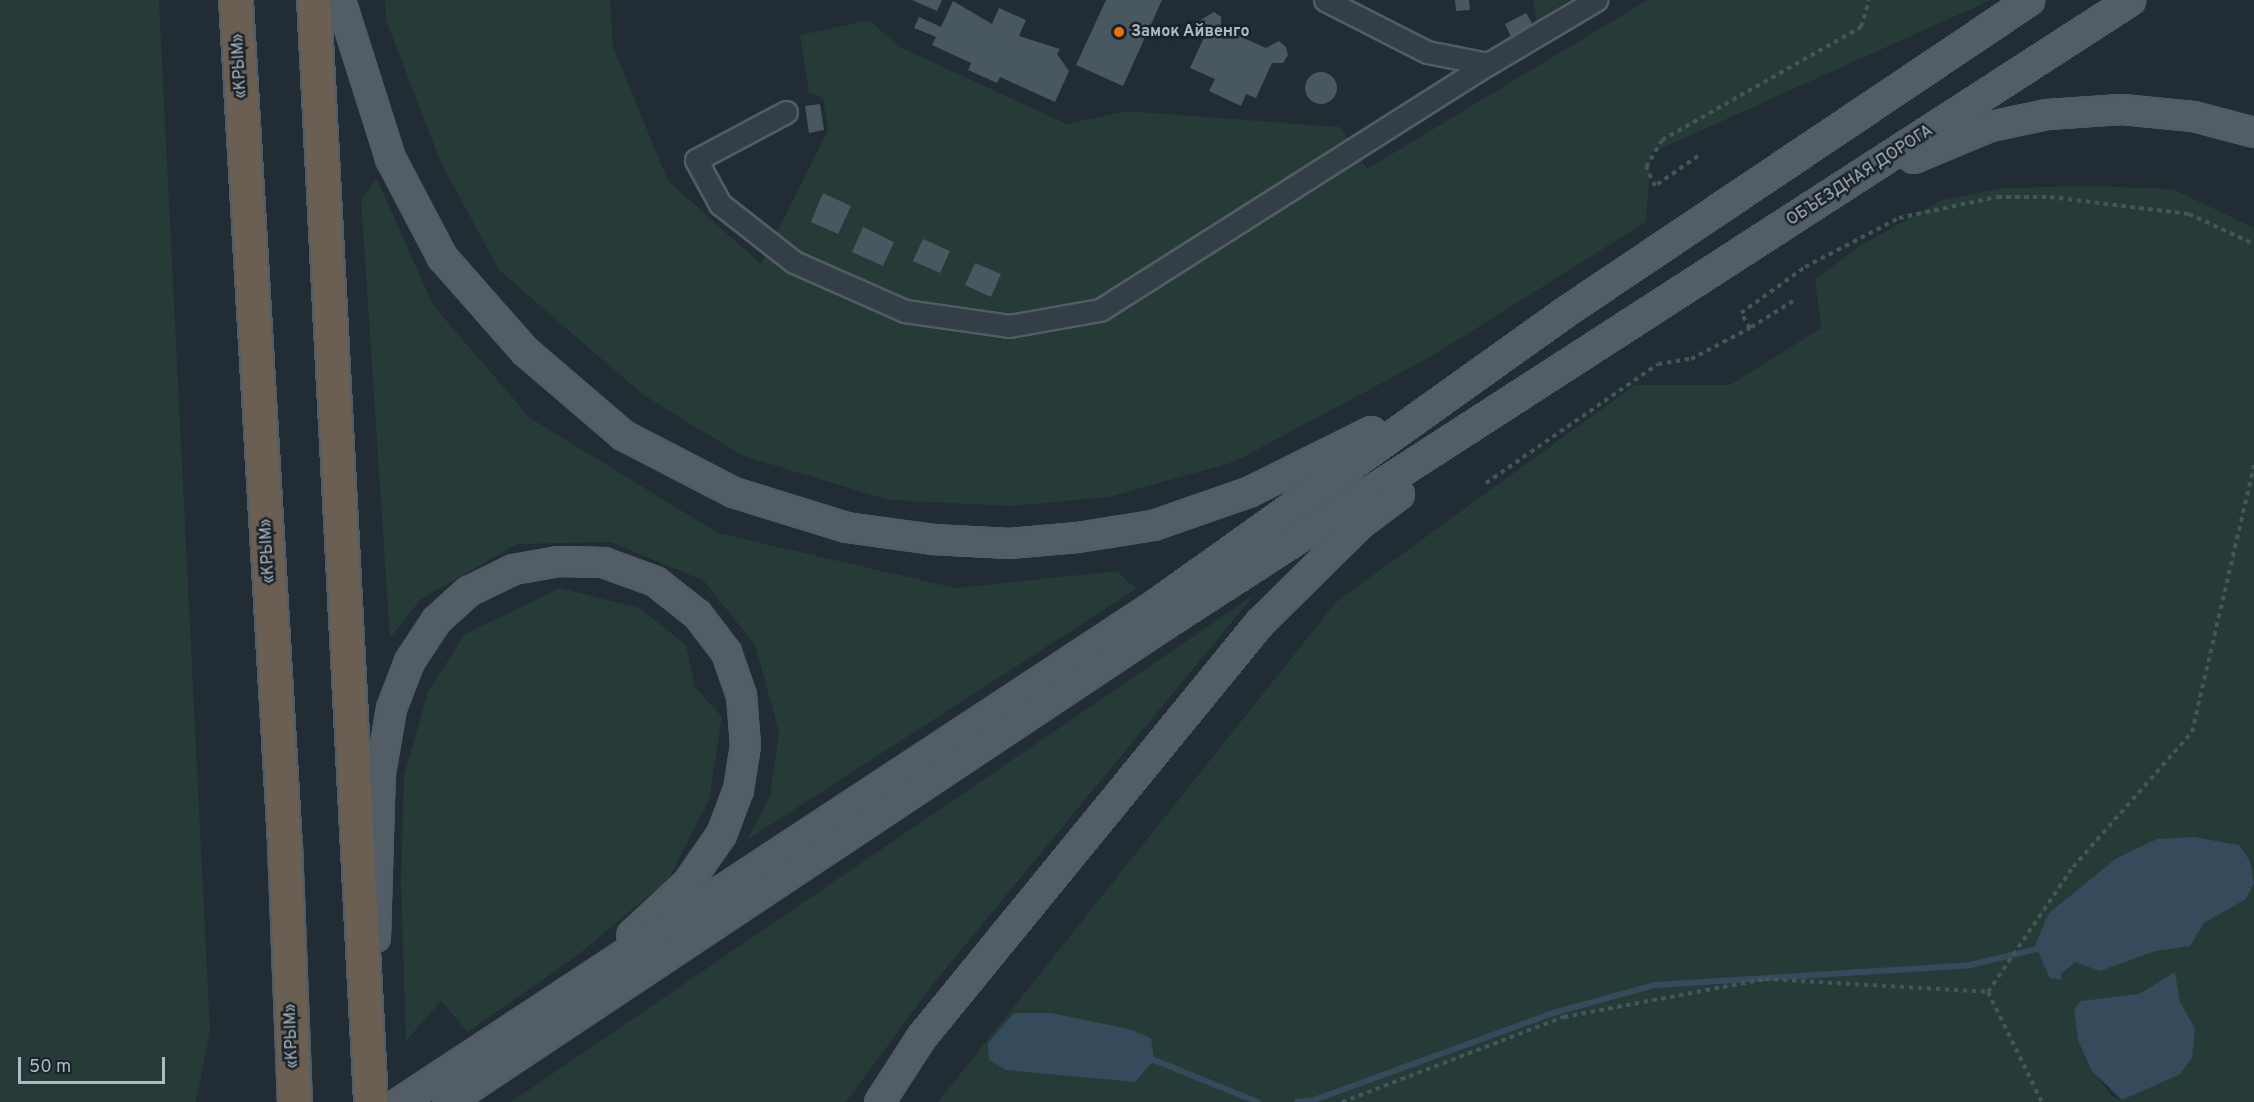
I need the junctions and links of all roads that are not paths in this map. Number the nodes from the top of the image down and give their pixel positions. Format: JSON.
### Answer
{"nodes":[{"id":1,"x":236,"y":0,"type":"edge"},
{"id":2,"x":314,"y":0,"type":"edge"},
{"id":3,"x":340,"y":0,"type":"edge"},
{"id":4,"x":1324,"y":0,"type":"edge"},
{"id":5,"x":1596,"y":0,"type":"edge"},
{"id":6,"x":2029,"y":0,"type":"edge"},
{"id":7,"x":2130,"y":0,"type":"edge"},
{"id":8,"x":1488,"y":64,"type":"junction"},
{"id":9,"x":786,"y":112,"type":"dead end"},
{"id":10,"x":2254,"y":132,"type":"edge"},
{"id":11,"x":1759,"y":242,"type":"junction"},
{"id":12,"x":1566,"y":311,"type":"junction"},
{"id":13,"x":1591,"y":351,"type":"junction"},
{"id":14,"x":570,"y":990,"type":"junction"},
{"id":15,"x":456,"y":1096,"type":"edge"},
{"id":16,"x":380,"y":1098,"type":"edge"},
{"id":17,"x":295,"y":1102,"type":"edge"},
{"id":18,"x":879,"y":1102,"type":"edge"}],
"edges":[{"from":1,"to":17,"type":"highway","name":"«КРЫМ»"},
{"from":2,"to":16,"type":"highway"},
{"from":3,"to":12,"type":"main road"},
{"from":4,"to":8,"type":"lane"},
{"from":5,"to":8,"type":"lane"},
{"from":6,"to":12,"type":"main road"},
{"from":7,"to":11,"type":"main road","name":"ОБЪЕЗДНАЯ ДОРОГА"},
{"from":8,"to":9,"type":"lane"},
{"from":10,"to":11,"type":"main road"},
{"from":11,"to":13,"type":"main road","name":"ОБЪЕЗДНАЯ ДОРОГА"},
{"from":12,"to":14,"type":"main road"},
{"from":13,"to":15,"type":"main road"},
{"from":13,"to":18,"type":"main road"},
{"from":14,"to":16,"type":"main road"},
{"from":14,"to":16,"type":"main road"}]}
